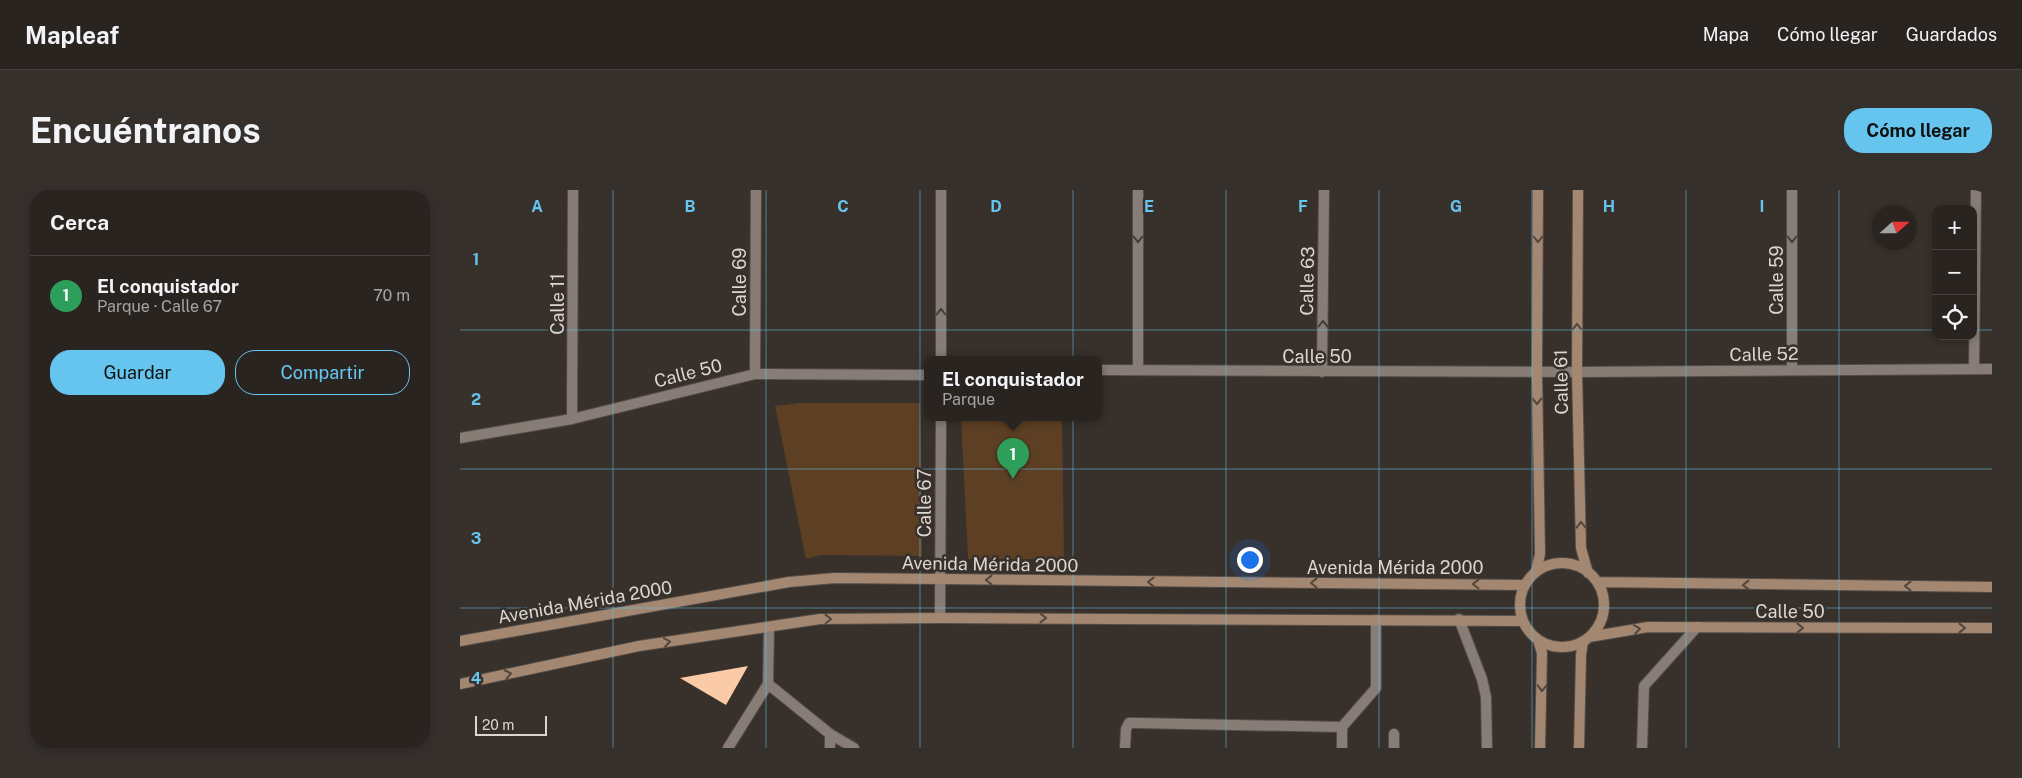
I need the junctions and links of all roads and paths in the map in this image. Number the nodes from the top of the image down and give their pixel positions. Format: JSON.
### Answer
{"nodes":[{"id":1,"x":574,"y":190,"type":"edge"},
{"id":2,"x":756,"y":190,"type":"edge"},
{"id":3,"x":940,"y":190,"type":"edge"},
{"id":4,"x":1138,"y":190,"type":"edge"},
{"id":5,"x":1324,"y":190,"type":"edge"},
{"id":6,"x":1538,"y":190,"type":"edge"},
{"id":7,"x":1578,"y":190,"type":"edge"},
{"id":8,"x":1792,"y":190,"type":"edge"},
{"id":9,"x":1976,"y":190,"type":"edge"},
{"id":10,"x":942,"y":356,"type":"edge"},
{"id":11,"x":1138,"y":369,"type":"junction"},
{"id":12,"x":1974,"y":369,"type":"junction"},
{"id":13,"x":1992,"y":369,"type":"edge"},
{"id":14,"x":1102,"y":370,"type":"edge"},
{"id":15,"x":1792,"y":370,"type":"junction"},
{"id":16,"x":1322,"y":372,"type":"junction"},
{"id":17,"x":1537,"y":372,"type":"junction"},
{"id":18,"x":1576,"y":372,"type":"junction"},
{"id":19,"x":755,"y":374,"type":"junction"},
{"id":20,"x":924,"y":375,"type":"edge"},
{"id":21,"x":572,"y":419,"type":"junction"},
{"id":22,"x":941,"y":421,"type":"edge"},
{"id":23,"x":460,"y":438,"type":"edge"},
{"id":24,"x":1536,"y":572,"type":"junction"},
{"id":25,"x":1588,"y":573,"type":"junction"},
{"id":26,"x":941,"y":580,"type":"junction"},
{"id":27,"x":1597,"y":582,"type":"junction"},
{"id":28,"x":1525,"y":585,"type":"junction"},
{"id":29,"x":1992,"y":587,"type":"edge"},
{"id":30,"x":940,"y":618,"type":"junction"},
{"id":31,"x":1459,"y":619,"type":"junction"},
{"id":32,"x":1376,"y":620,"type":"junction"},
{"id":33,"x":1523,"y":621,"type":"junction"},
{"id":34,"x":1697,"y":627,"type":"junction"},
{"id":35,"x":768,"y":628,"type":"junction"},
{"id":36,"x":1992,"y":628,"type":"edge"},
{"id":37,"x":1586,"y":639,"type":"junction"},
{"id":38,"x":1538,"y":640,"type":"junction"},
{"id":39,"x":460,"y":641,"type":"edge"},
{"id":40,"x":460,"y":684,"type":"edge"},
{"id":41,"x":768,"y":684,"type":"junction"},
{"id":42,"x":1342,"y":727,"type":"junction"},
{"id":43,"x":830,"y":734,"type":"junction"},
{"id":44,"x":1394,"y":734,"type":"dead end"},
{"id":45,"x":728,"y":748,"type":"edge"},
{"id":46,"x":830,"y":748,"type":"edge"},
{"id":47,"x":854,"y":748,"type":"edge"},
{"id":48,"x":1125,"y":748,"type":"edge"},
{"id":49,"x":1342,"y":748,"type":"edge"},
{"id":50,"x":1394,"y":748,"type":"edge"},
{"id":51,"x":1487,"y":748,"type":"edge"},
{"id":52,"x":1540,"y":748,"type":"edge"},
{"id":53,"x":1579,"y":748,"type":"edge"},
{"id":54,"x":1642,"y":748,"type":"edge"}],
"edges":[{"from":1,"to":21,"type":"street","name":"Calle 11"},
{"from":2,"to":19,"type":"street","name":"Calle 69"},
{"from":10,"to":3,"type":"street","one_way":true},
{"from":4,"to":11,"type":"street","one_way":true},
{"from":16,"to":5,"type":"street","name":"Calle 63","one_way":true},
{"from":6,"to":17,"type":"main road","name":"Calle 61","one_way":true},
{"from":18,"to":7,"type":"main road","name":"Calle 61","one_way":true},
{"from":8,"to":15,"type":"street","name":"Calle 59","one_way":true},
{"from":9,"to":12,"type":"street"},
{"from":11,"to":14,"type":"street","name":"Calle 50"},
{"from":11,"to":16,"type":"street","name":"Calle 50"},
{"from":12,"to":13,"type":"street","name":"Calle 52"},
{"from":12,"to":15,"type":"street","name":"Calle 52"},
{"from":15,"to":18,"type":"street","name":"Calle 52"},
{"from":16,"to":17,"type":"street","name":"Calle 50"},
{"from":17,"to":18,"type":"street","name":"Calle 52"},
{"from":17,"to":24,"type":"main road","name":"Calle 61","one_way":true},
{"from":25,"to":18,"type":"main road","name":"Calle 61","one_way":true},
{"from":19,"to":20,"type":"street","name":"Calle 50"},
{"from":19,"to":21,"type":"street","name":"Calle 50"},
{"from":21,"to":23,"type":"street","name":"Calle 50"},
{"from":22,"to":26,"type":"street","name":"Calle 67"},
{"from":24,"to":25,"type":"main road"},
{"from":24,"to":28,"type":"main road"},
{"from":25,"to":27,"type":"main road"},
{"from":28,"to":26,"type":"main road","name":"Avenida Mérida 2000","one_way":true},
{"from":26,"to":30,"type":"street","name":"Calle 67"},
{"from":26,"to":39,"type":"main road","name":"Avenida Mérida 2000"},
{"from":29,"to":27,"type":"main road","name":"Calle 50","one_way":true},
{"from":27,"to":37,"type":"main road"},
{"from":28,"to":33,"type":"main road"},
{"from":30,"to":32,"type":"main road","one_way":true},
{"from":35,"to":30,"type":"main road","one_way":true},
{"from":31,"to":32,"type":"main road"},
{"from":31,"to":33,"type":"main road"},
{"from":31,"to":51,"type":"street"},
{"from":32,"to":42,"type":"street"},
{"from":33,"to":38,"type":"main road"},
{"from":34,"to":36,"type":"main road","name":"Calle 50","one_way":true},
{"from":37,"to":34,"type":"main road","name":"Calle 50","one_way":true},
{"from":34,"to":54,"type":"street"},
{"from":40,"to":35,"type":"main road","one_way":true},
{"from":35,"to":41,"type":"street"},
{"from":37,"to":38,"type":"main road"},
{"from":37,"to":53,"type":"main road"},
{"from":38,"to":52,"type":"main road","one_way":true},
{"from":41,"to":43,"type":"street"},
{"from":41,"to":45,"type":"street"},
{"from":42,"to":48,"type":"street"},
{"from":42,"to":49,"type":"street"},
{"from":43,"to":46,"type":"street"},
{"from":43,"to":47,"type":"street"},
{"from":44,"to":50,"type":"street"}]}
